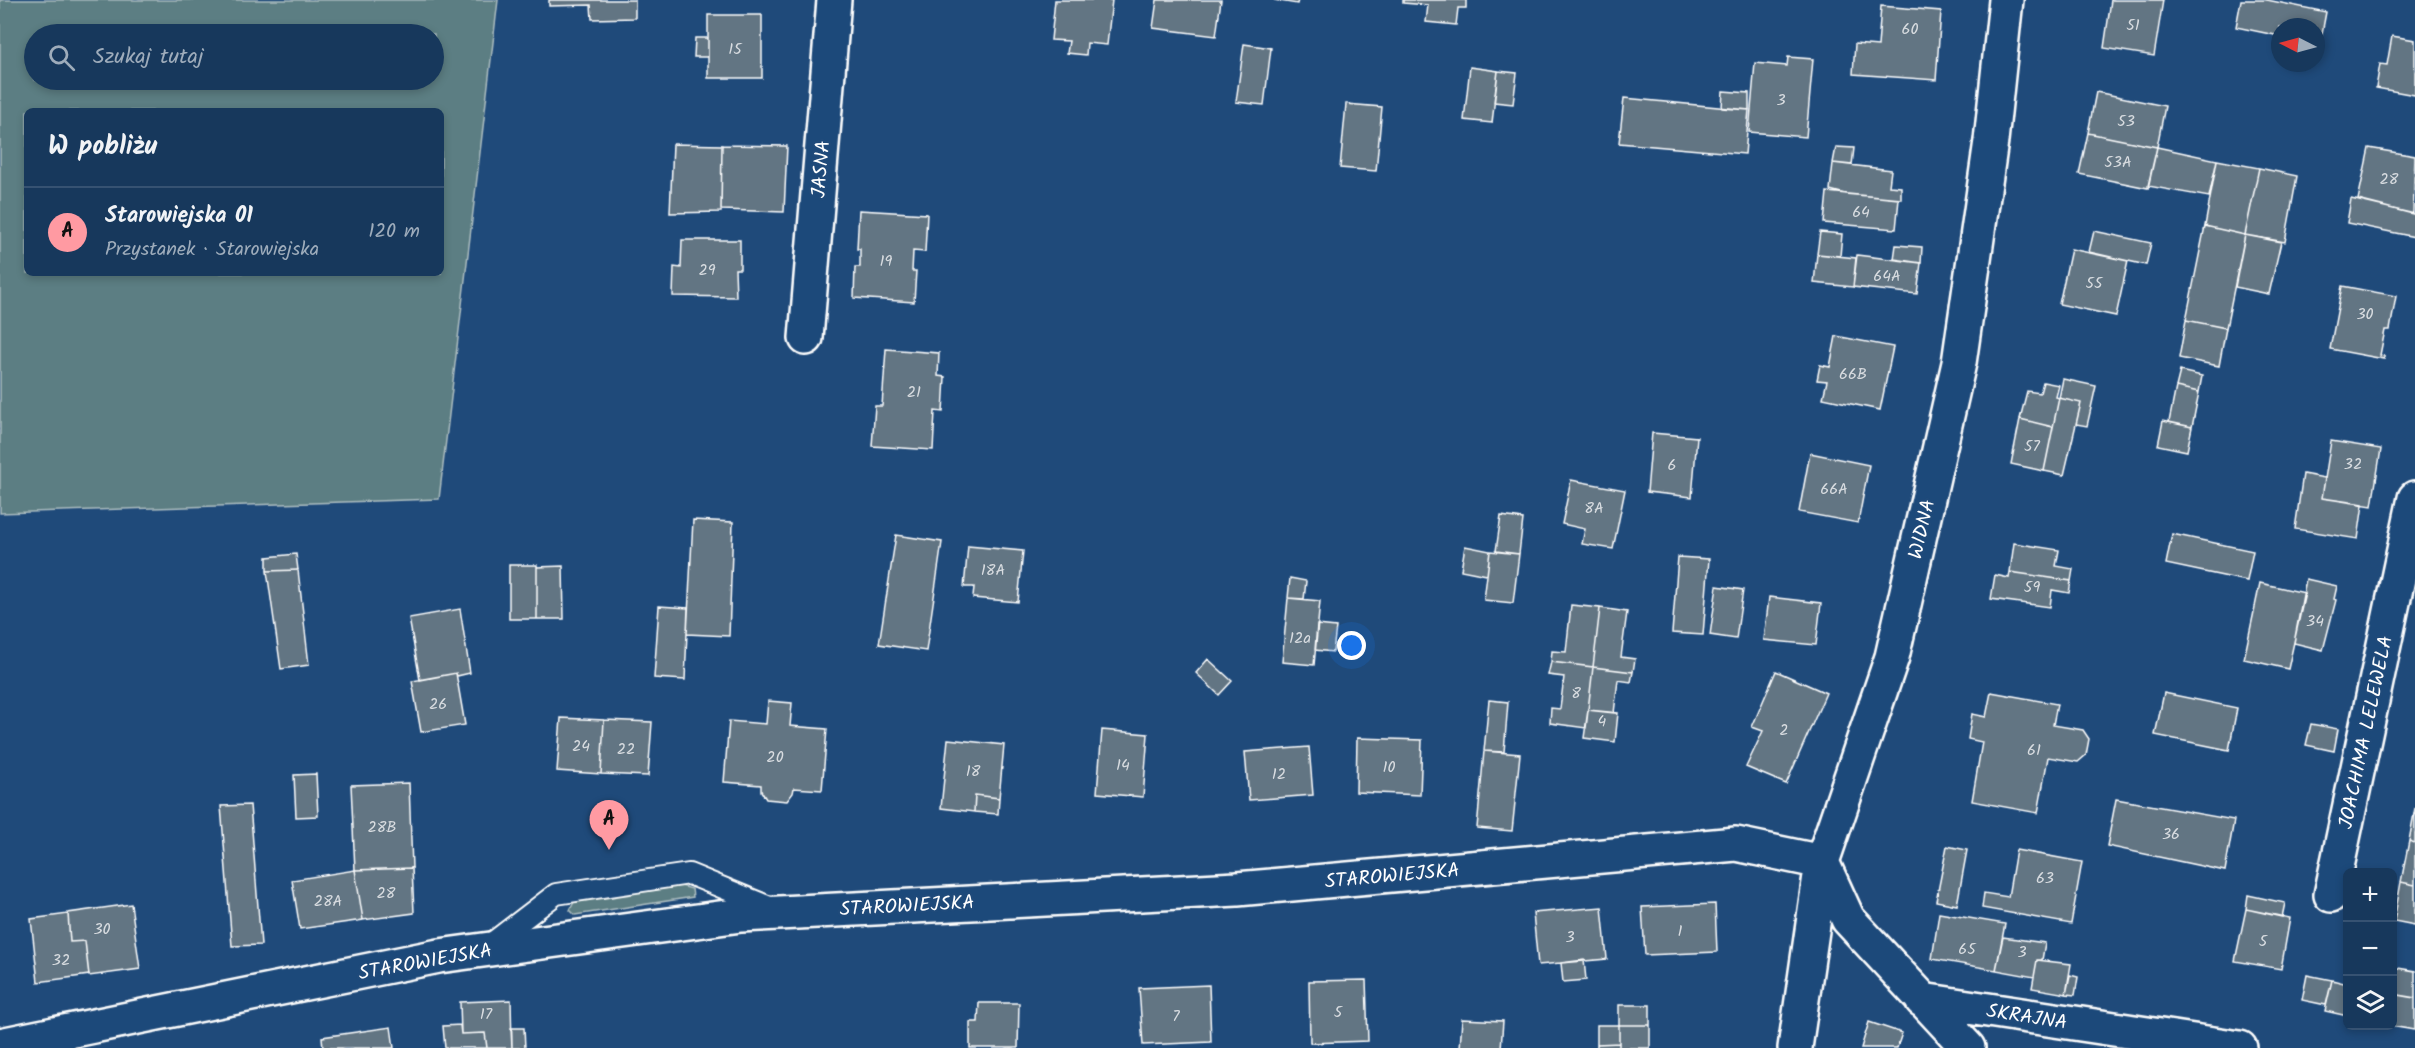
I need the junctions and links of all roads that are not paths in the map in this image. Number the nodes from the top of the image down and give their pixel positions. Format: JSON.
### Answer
{"nodes":[{"id":1,"x":834,"y":0,"type":"edge"},
{"id":2,"x":2006,"y":0,"type":"edge"},
{"id":3,"x":806,"y":339,"type":"dead end"},
{"id":4,"x":2415,"y":498,"type":"edge"},
{"id":5,"x":1822,"y":862,"type":"junction"},
{"id":6,"x":2331,"y":894,"type":"dead end"},
{"id":7,"x":780,"y":911,"type":"junction"},
{"id":8,"x":482,"y":951,"type":"junction"},
{"id":9,"x":1922,"y":1000,"type":"junction"},
{"id":10,"x":0,"y":1045,"type":"edge"},
{"id":11,"x":1795,"y":1048,"type":"edge"},
{"id":12,"x":1968,"y":1048,"type":"edge"},
{"id":13,"x":2240,"y":1048,"type":"edge"}],
"edges":[{"from":1,"to":3,"type":"street","name":"JASNA"},
{"from":2,"to":5,"type":"street","name":"WIDNA"},
{"from":4,"to":6,"type":"street","name":"JOACHIMA LELEWELA"},
{"from":5,"to":7,"type":"street","name":"STAROWIEJSKA"},
{"from":5,"to":9,"type":"street"},
{"from":5,"to":11,"type":"street","name":"WIDNA"},
{"from":7,"to":8,"type":"street","name":"STAROWIEJSKA"},
{"from":7,"to":8,"type":"lane"},
{"from":8,"to":10,"type":"street","name":"STAROWIEJSKA"},
{"from":9,"to":12,"type":"street"},
{"from":9,"to":13,"type":"street","name":"SKRAJNA"}]}
